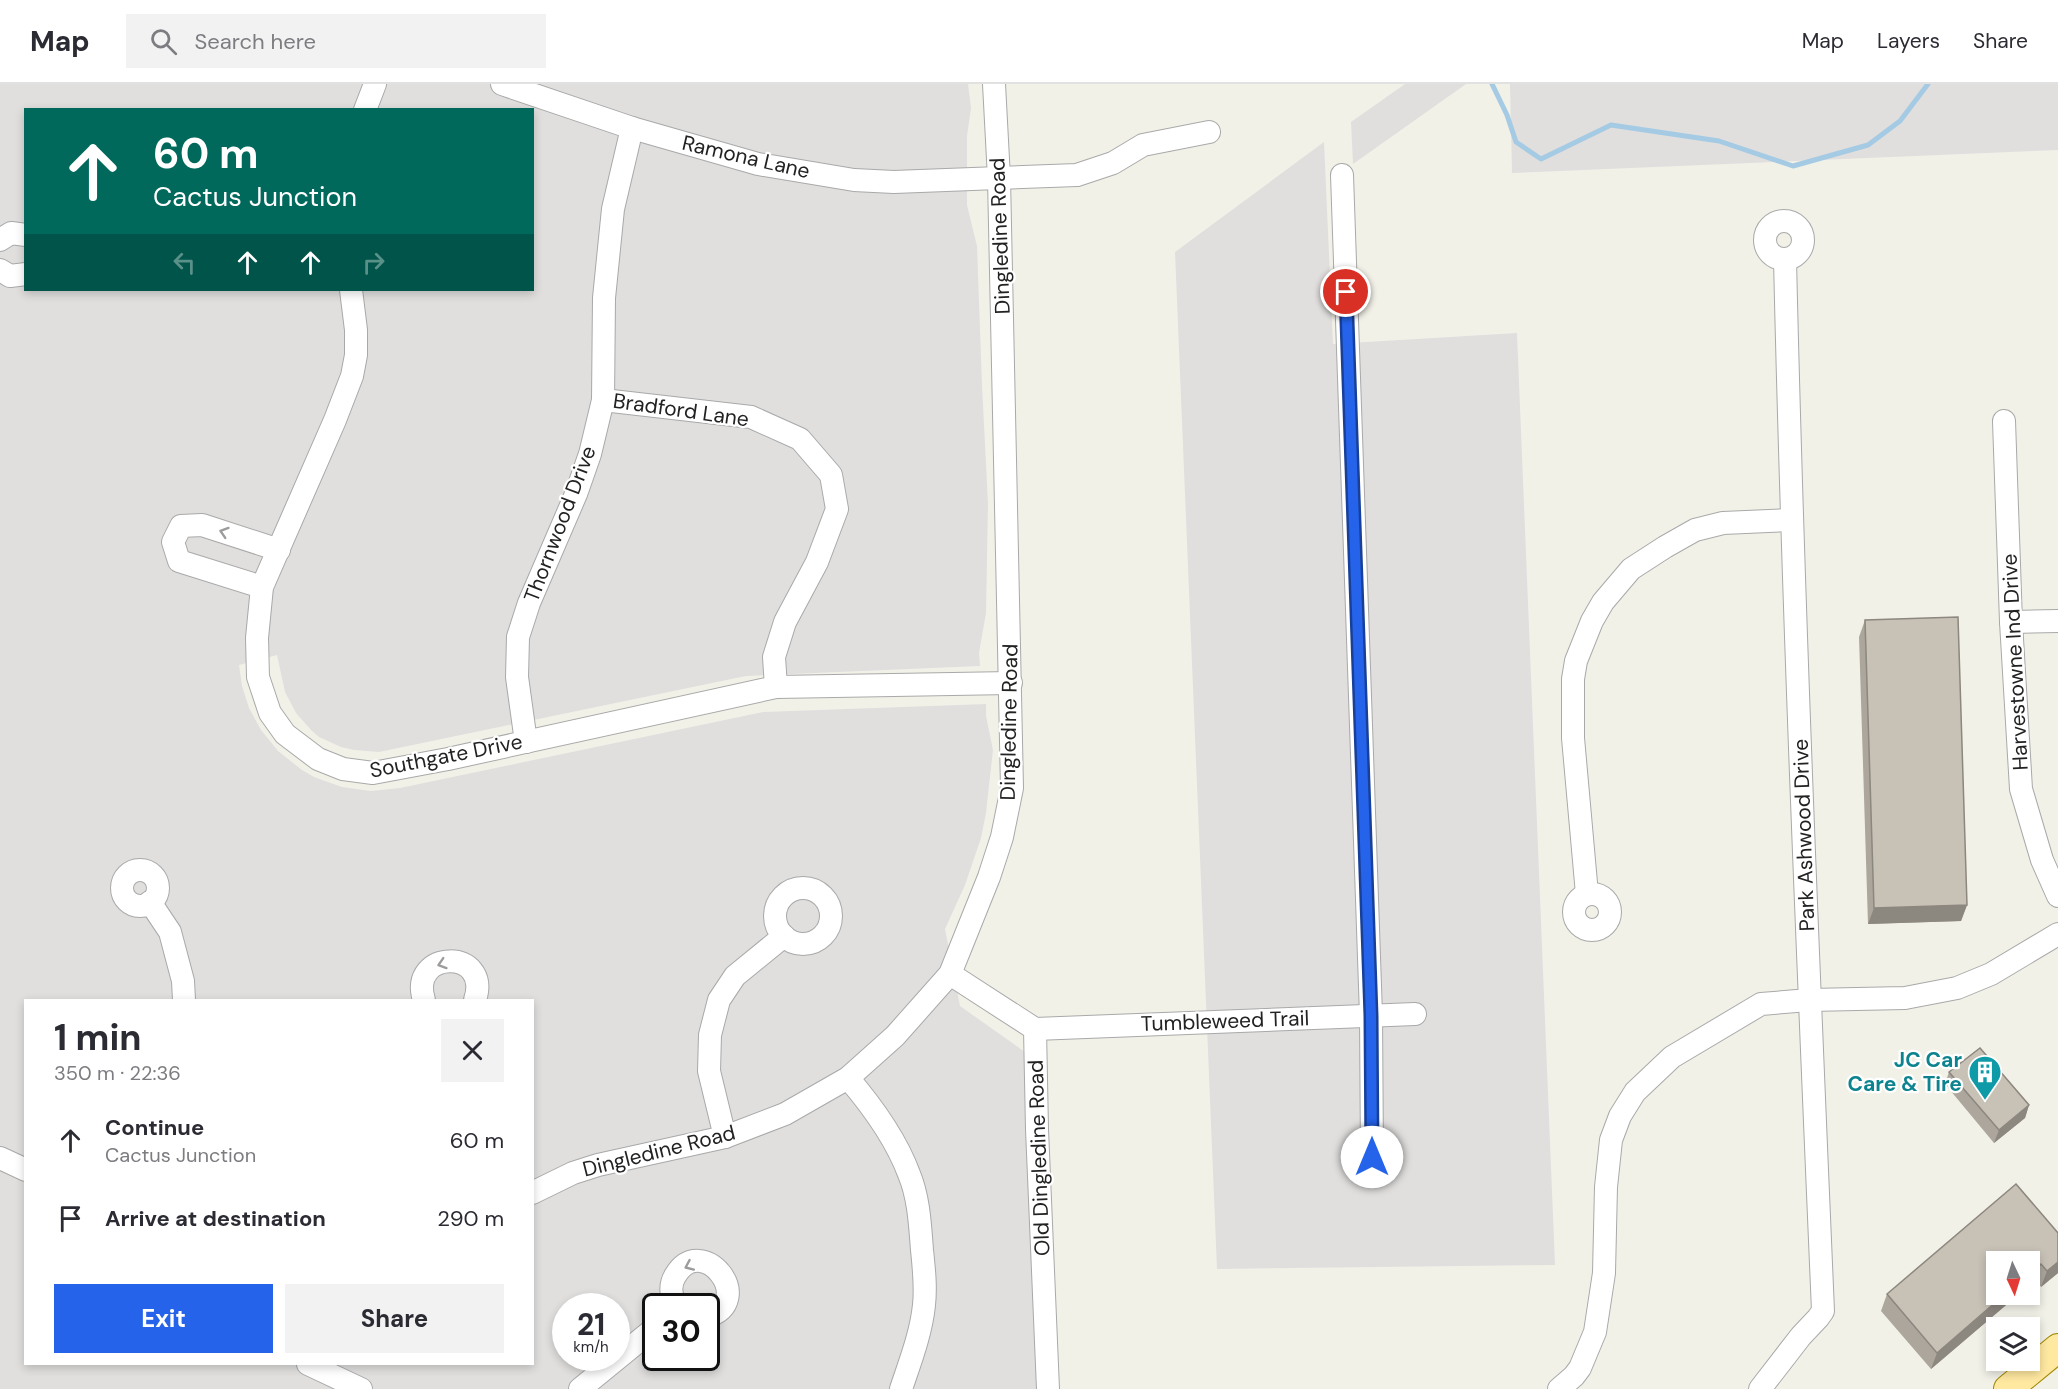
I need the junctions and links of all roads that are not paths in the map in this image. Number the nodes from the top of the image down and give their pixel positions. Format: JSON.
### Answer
{"nodes":[{"id":1,"x":375,"y":84,"type":"edge"},
{"id":2,"x":502,"y":84,"type":"edge"},
{"id":3,"x":994,"y":84,"type":"edge"},
{"id":4,"x":552,"y":92,"type":"edge"},
{"id":5,"x":366,"y":108,"type":"edge"},
{"id":6,"x":632,"y":128,"type":"junction"},
{"id":7,"x":1209,"y":132,"type":"dead end"},
{"id":8,"x":1342,"y":176,"type":"dead end"},
{"id":9,"x":999,"y":178,"type":"junction"},
{"id":10,"x":24,"y":236,"type":"edge"},
{"id":11,"x":0,"y":240,"type":"edge"},
{"id":12,"x":1785,"y":258,"type":"dead end"},
{"id":13,"x":0,"y":270,"type":"edge"},
{"id":14,"x":24,"y":275,"type":"edge"},
{"id":15,"x":351,"y":291,"type":"edge"},
{"id":16,"x":603,"y":400,"type":"junction"},
{"id":17,"x":2004,"y":421,"type":"dead end"},
{"id":18,"x":1792,"y":520,"type":"junction"},
{"id":19,"x":279,"y":550,"type":"junction"},
{"id":20,"x":262,"y":587,"type":"junction"},
{"id":21,"x":2058,"y":621,"type":"edge"},
{"id":22,"x":2012,"y":622,"type":"junction"},
{"id":23,"x":1011,"y":682,"type":"junction"},
{"id":24,"x":777,"y":687,"type":"junction"},
{"id":25,"x":526,"y":742,"type":"junction"},
{"id":26,"x":1587,"y":894,"type":"dead end"},
{"id":27,"x":2058,"y":896,"type":"edge"},
{"id":28,"x":150,"y":902,"type":"dead end"},
{"id":29,"x":2058,"y":934,"type":"edge"},
{"id":30,"x":784,"y":936,"type":"dead end"},
{"id":31,"x":950,"y":974,"type":"junction"},
{"id":32,"x":184,"y":999,"type":"edge"},
{"id":33,"x":424,"y":999,"type":"edge"},
{"id":34,"x":475,"y":999,"type":"edge"},
{"id":35,"x":1809,"y":1000,"type":"junction"},
{"id":36,"x":1415,"y":1014,"type":"dead end"},
{"id":37,"x":1371,"y":1016,"type":"junction"},
{"id":38,"x":1035,"y":1029,"type":"junction"},
{"id":39,"x":848,"y":1078,"type":"junction"},
{"id":40,"x":725,"y":1137,"type":"junction"},
{"id":41,"x":1372,"y":1157,"type":"dead end"},
{"id":42,"x":0,"y":1158,"type":"edge"},
{"id":43,"x":24,"y":1169,"type":"edge"},
{"id":44,"x":534,"y":1192,"type":"edge"},
{"id":45,"x":672,"y":1293,"type":"edge"},
{"id":46,"x":720,"y":1309,"type":"edge"},
{"id":47,"x":642,"y":1338,"type":"edge"},
{"id":48,"x":2058,"y":1347,"type":"edge"},
{"id":49,"x":311,"y":1365,"type":"edge"},
{"id":50,"x":351,"y":1381,"type":"edge"},
{"id":51,"x":1567,"y":1385,"type":"edge"},
{"id":52,"x":580,"y":1389,"type":"edge"},
{"id":53,"x":901,"y":1389,"type":"edge"},
{"id":54,"x":1048,"y":1389,"type":"edge"},
{"id":55,"x":1760,"y":1389,"type":"edge"},
{"id":56,"x":2008,"y":1389,"type":"edge"}],
"edges":[{"from":1,"to":5,"type":"street"},
{"from":2,"to":4,"type":"street","name":"Ramona Lane"},
{"from":3,"to":9,"type":"street","name":"Dingledine Road"},
{"from":4,"to":6,"type":"street","name":"Ramona Lane"},
{"from":6,"to":9,"type":"street","name":"Ramona Lane"},
{"from":6,"to":16,"type":"street","name":"Thornwood Drive"},
{"from":7,"to":9,"type":"street","name":"Ramona Lane"},
{"from":8,"to":37,"type":"street"},
{"from":9,"to":23,"type":"street","name":"Dingledine Road"},
{"from":10,"to":11,"type":"street"},
{"from":12,"to":18,"type":"street","name":"Park Ashwood Drive"},
{"from":13,"to":14,"type":"street"},
{"from":15,"to":19,"type":"street","name":"Southgate Drive"},
{"from":16,"to":24,"type":"street","name":"Bradford Lane"},
{"from":16,"to":25,"type":"street","name":"Thornwood Drive"},
{"from":17,"to":22,"type":"street","name":"Harvestowne Ind Drive"},
{"from":18,"to":26,"type":"street"},
{"from":18,"to":35,"type":"street","name":"Park Ashwood Drive"},
{"from":19,"to":20,"type":"street","name":"Southgate Drive"},
{"from":19,"to":20,"type":"street","one_way":true},
{"from":20,"to":25,"type":"street","name":"Southgate Drive"},
{"from":21,"to":22,"type":"street"},
{"from":22,"to":27,"type":"street","name":"Harvestowne Ind Drive"},
{"from":23,"to":24,"type":"street","name":"Southgate Drive"},
{"from":23,"to":31,"type":"street","name":"Dingledine Road"},
{"from":24,"to":25,"type":"street","name":"Southgate Drive"},
{"from":28,"to":32,"type":"street"},
{"from":29,"to":35,"type":"street"},
{"from":30,"to":40,"type":"street"},
{"from":31,"to":38,"type":"street","name":"Old Dingledine Road"},
{"from":31,"to":39,"type":"street","name":"Dingledine Road"},
{"from":34,"to":33,"type":"street","one_way":true},
{"from":35,"to":51,"type":"street"},
{"from":35,"to":55,"type":"street","name":"Park Ashwood Drive"},
{"from":36,"to":37,"type":"street","name":"Tumbleweed Trail"},
{"from":37,"to":38,"type":"street","name":"Tumbleweed Trail"},
{"from":37,"to":41,"type":"street"},
{"from":38,"to":54,"type":"street","name":"Old Dingledine Road"},
{"from":39,"to":40,"type":"street","name":"Dingledine Road"},
{"from":39,"to":53,"type":"street"},
{"from":40,"to":44,"type":"street","name":"Dingledine Road"},
{"from":42,"to":43,"type":"street"},
{"from":46,"to":45,"type":"street","one_way":true},
{"from":47,"to":52,"type":"street"},
{"from":48,"to":56,"type":"main road"},
{"from":49,"to":50,"type":"street"}]}
